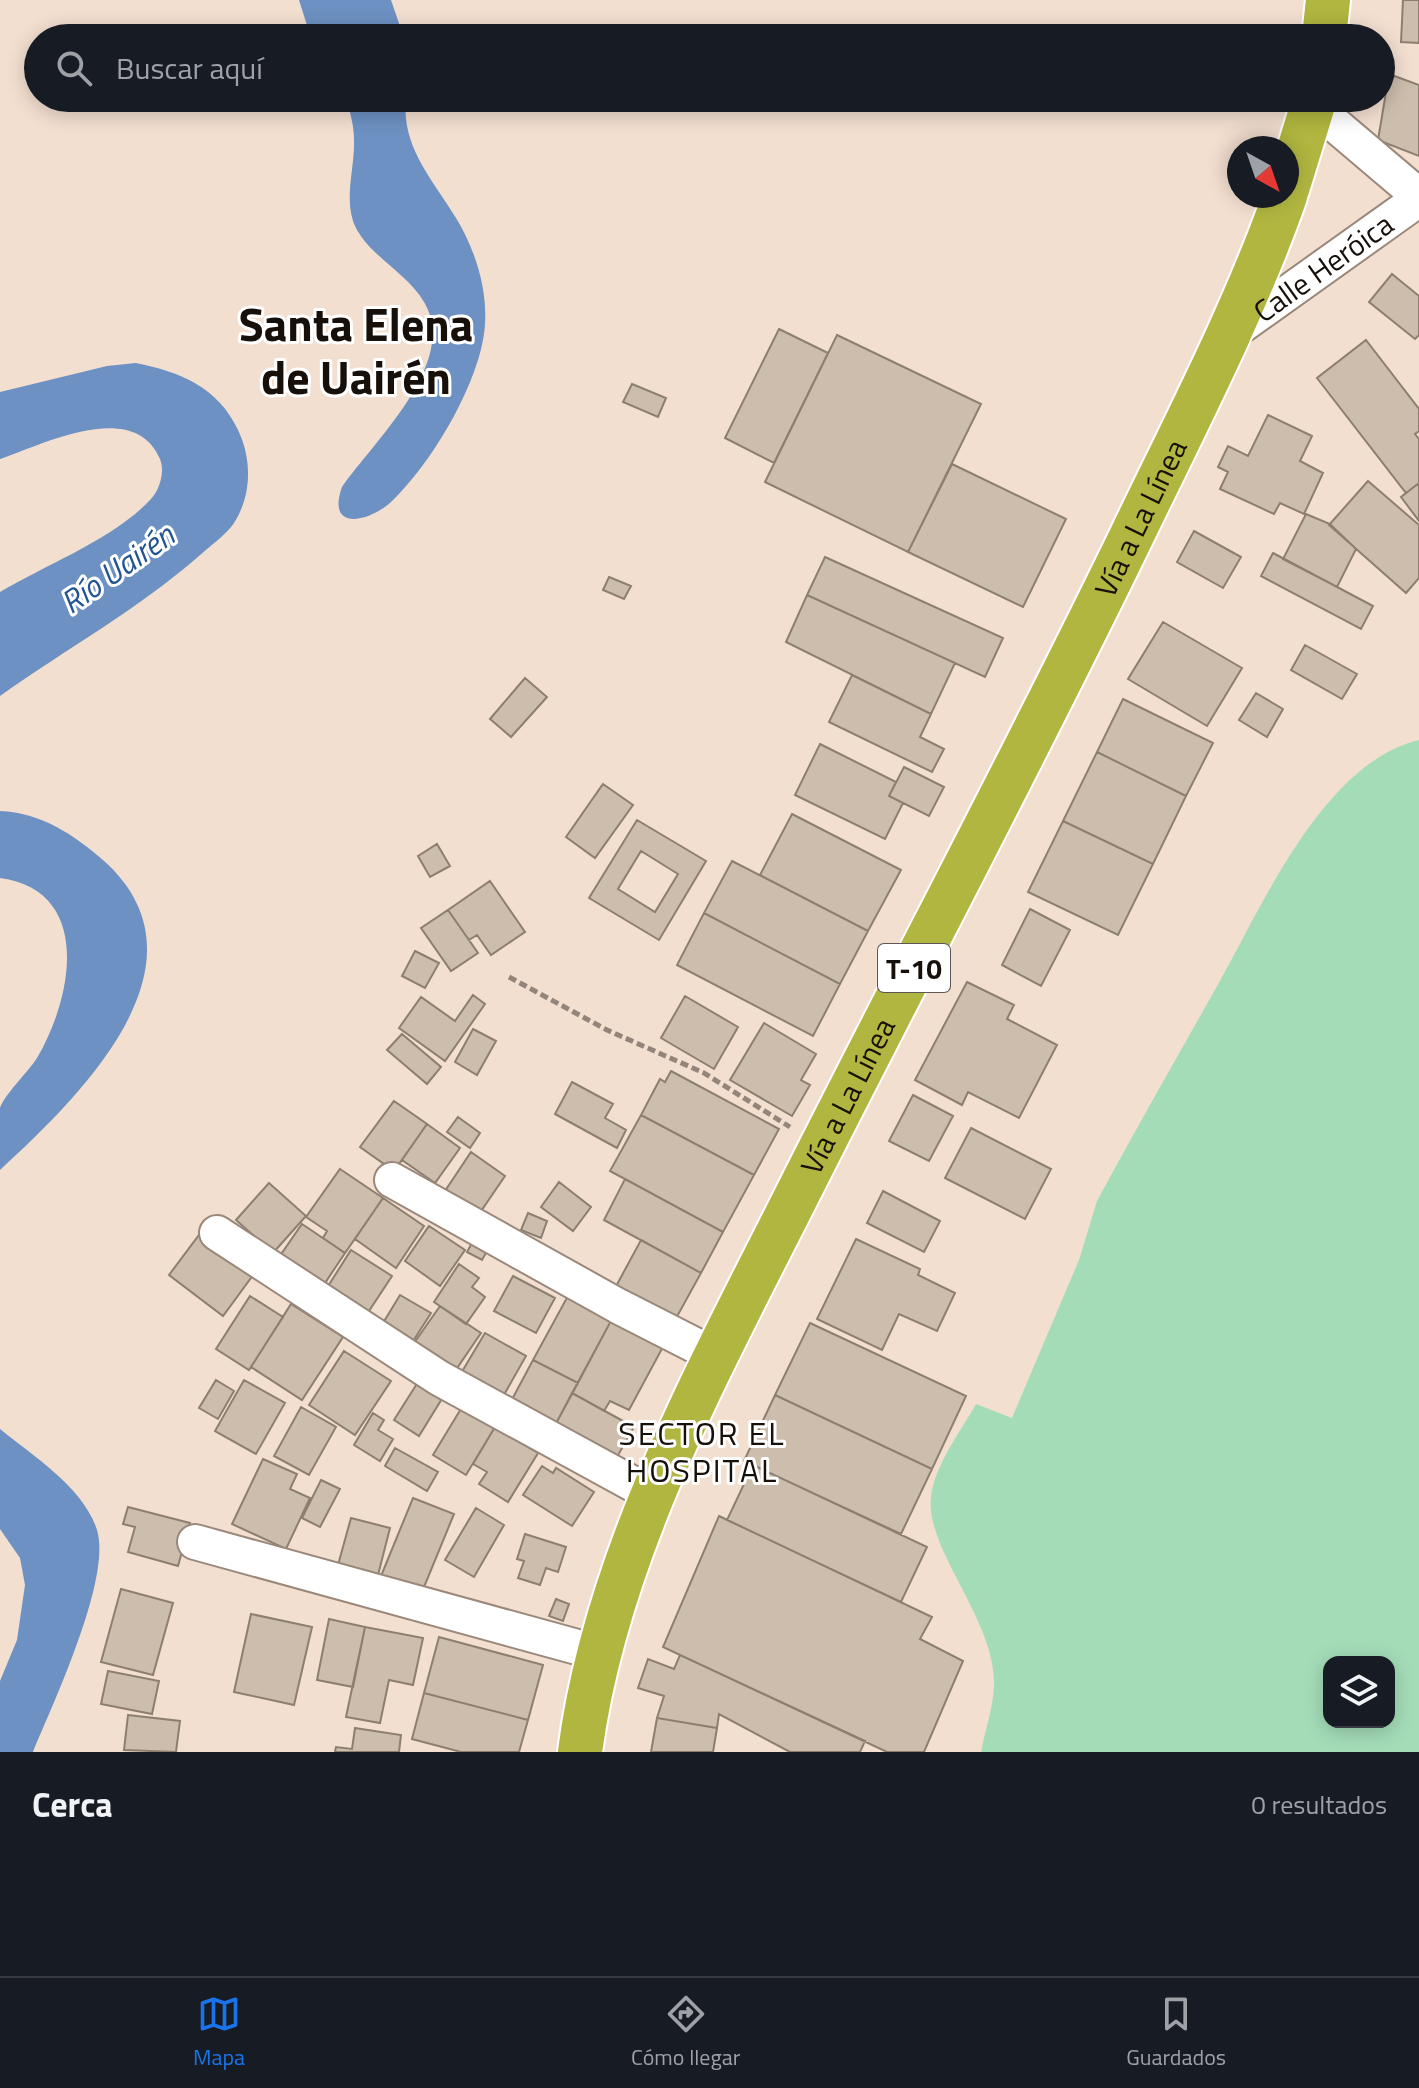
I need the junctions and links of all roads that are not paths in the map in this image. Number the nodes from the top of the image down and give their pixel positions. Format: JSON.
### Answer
{"nodes":[{"id":1,"x":1328,"y":0,"type":"edge"},
{"id":2,"x":1325,"y":24,"type":"edge"},
{"id":3,"x":1311,"y":112,"type":"edge"},
{"id":4,"x":1325,"y":112,"type":"edge"},
{"id":5,"x":1299,"y":150,"type":"edge"},
{"id":6,"x":1419,"y":198,"type":"edge"},
{"id":7,"x":1280,"y":208,"type":"edge"},
{"id":8,"x":1227,"y":336,"type":"junction"},
{"id":9,"x":392,"y":1180,"type":"dead end"},
{"id":10,"x":217,"y":1233,"type":"dead end"},
{"id":11,"x":716,"y":1356,"type":"junction"},
{"id":12,"x":655,"y":1496,"type":"junction"},
{"id":13,"x":195,"y":1542,"type":"dead end"},
{"id":14,"x":599,"y":1653,"type":"junction"},
{"id":15,"x":580,"y":1752,"type":"edge"}],
"edges":[{"from":1,"to":2,"type":"highway"},
{"from":3,"to":5,"type":"highway"},
{"from":4,"to":6,"type":"street"},
{"from":6,"to":8,"type":"street","name":"Calle Heróica"},
{"from":7,"to":8,"type":"highway","name":"Vía a La Línea","number":"T-10"},
{"from":8,"to":11,"type":"highway","name":"Vía a La Línea","number":"T-10"},
{"from":9,"to":11,"type":"street"},
{"from":10,"to":12,"type":"street"},
{"from":11,"to":12,"type":"highway","name":"Vía a La Línea","number":"T-10"},
{"from":12,"to":14,"type":"highway","name":"Vía a La Línea","number":"T-10"},
{"from":13,"to":14,"type":"street"},
{"from":14,"to":15,"type":"highway","name":"Vía a La Línea","number":"T-10"}]}
